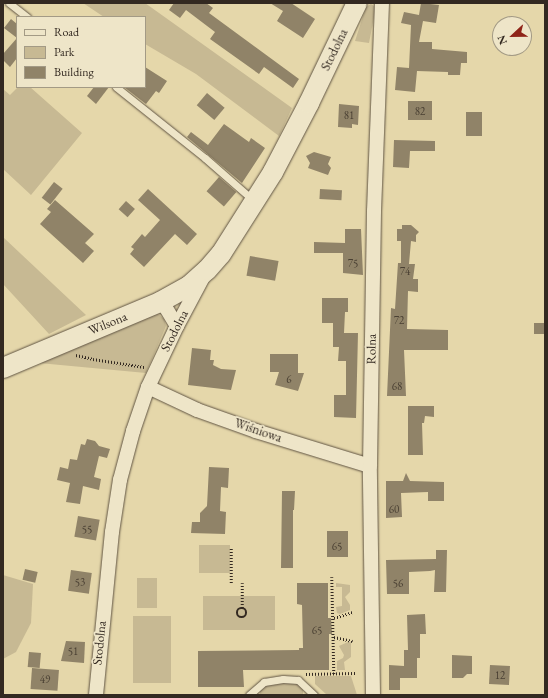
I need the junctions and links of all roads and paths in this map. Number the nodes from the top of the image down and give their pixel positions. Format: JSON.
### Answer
{"nodes":[{"id":1,"x":9,"y":3,"type":"edge"},
{"id":2,"x":357,"y":3,"type":"edge"},
{"id":3,"x":382,"y":3,"type":"edge"},
{"id":4,"x":26,"y":16,"type":"edge"},
{"id":5,"x":117,"y":88,"type":"edge"},
{"id":6,"x":254,"y":202,"type":"junction"},
{"id":7,"x":207,"y":270,"type":"junction"},
{"id":8,"x":160,"y":302,"type":"junction"},
{"id":9,"x":177,"y":326,"type":"junction"},
{"id":10,"x":75,"y":354,"type":"dead end"},
{"id":11,"x":144,"y":367,"type":"dead end"},
{"id":12,"x":3,"y":368,"type":"edge"},
{"id":13,"x":148,"y":387,"type":"junction"},
{"id":14,"x":370,"y":466,"type":"junction"},
{"id":15,"x":231,"y":548,"type":"dead end"},
{"id":16,"x":332,"y":577,"type":"dead end"},
{"id":17,"x":231,"y":583,"type":"dead end"},
{"id":18,"x":242,"y":583,"type":"dead end"},
{"id":19,"x":242,"y":608,"type":"dead end"},
{"id":20,"x":353,"y":612,"type":"dead end"},
{"id":21,"x":334,"y":618,"type":"junction"},
{"id":22,"x":334,"y":637,"type":"junction"},
{"id":23,"x":353,"y":641,"type":"dead end"},
{"id":24,"x":355,"y":673,"type":"dead end"},
{"id":25,"x":300,"y":674,"type":"dead end"},
{"id":26,"x":334,"y":674,"type":"junction"},
{"id":27,"x":96,"y":695,"type":"edge"},
{"id":28,"x":249,"y":695,"type":"edge"},
{"id":29,"x":314,"y":695,"type":"edge"},
{"id":30,"x":373,"y":695,"type":"edge"}],
"edges":[{"from":1,"to":4,"type":"lane"},
{"from":2,"to":6,"type":"street","name":"Stodolna"},
{"from":3,"to":14,"type":"street","name":"Rolna"},
{"from":5,"to":6,"type":"lane"},
{"from":6,"to":7,"type":"street","name":"Stodolna"},
{"from":7,"to":8,"type":"street","name":"Wilsona"},
{"from":7,"to":9,"type":"street","name":"Stodolna"},
{"from":8,"to":9,"type":"street"},
{"from":8,"to":12,"type":"street","name":"Wilsona"},
{"from":9,"to":13,"type":"street","name":"Stodolna"},
{"from":10,"to":11,"type":"path"},
{"from":13,"to":14,"type":"street","name":"Wiśniowa"},
{"from":13,"to":27,"type":"street","name":"Stodolna"},
{"from":14,"to":30,"type":"street","name":"Rolna"},
{"from":15,"to":17,"type":"path"},
{"from":16,"to":21,"type":"path"},
{"from":18,"to":19,"type":"path"},
{"from":20,"to":21,"type":"path"},
{"from":21,"to":22,"type":"path"},
{"from":22,"to":23,"type":"path"},
{"from":22,"to":26,"type":"path"},
{"from":24,"to":26,"type":"path"},
{"from":25,"to":26,"type":"path"},
{"from":28,"to":29,"type":"lane"}]}
